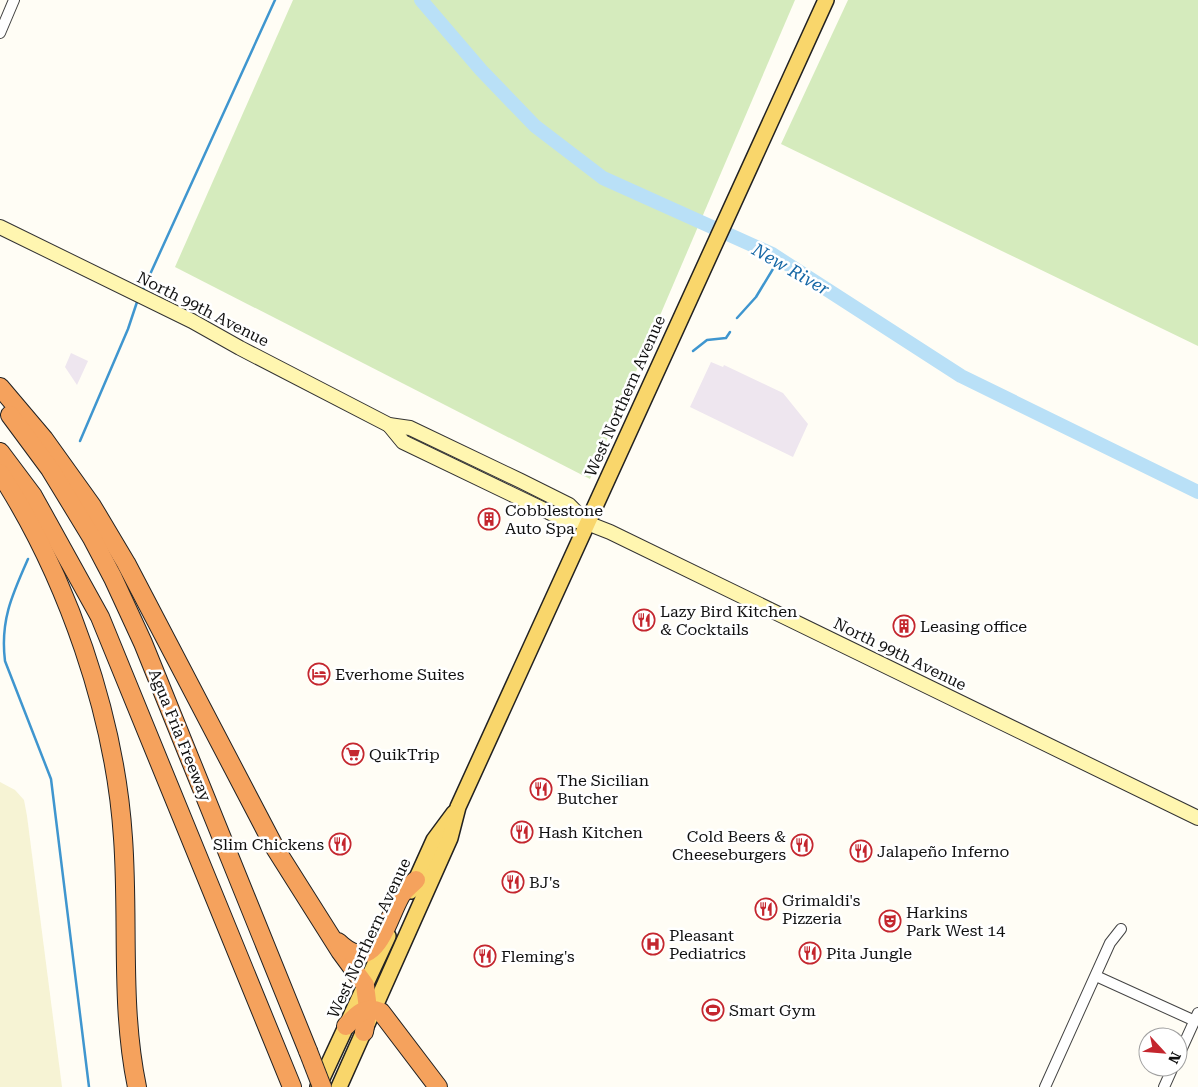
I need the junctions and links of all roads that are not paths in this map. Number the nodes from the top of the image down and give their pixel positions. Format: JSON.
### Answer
{"nodes":[{"id":1,"x":14,"y":0,"type":"edge"},
{"id":2,"x":826,"y":0,"type":"edge"},
{"id":3,"x":0,"y":33,"type":"edge"},
{"id":4,"x":0,"y":228,"type":"edge"},
{"id":5,"x":0,"y":386,"type":"edge"},
{"id":6,"x":0,"y":403,"type":"edge"},
{"id":7,"x":0,"y":452,"type":"edge"},
{"id":8,"x":0,"y":473,"type":"edge"},
{"id":9,"x":587,"y":523,"type":"junction"},
{"id":10,"x":458,"y":807,"type":"junction"},
{"id":11,"x":1198,"y":818,"type":"edge"},
{"id":12,"x":416,"y":880,"type":"junction"},
{"id":13,"x":1121,"y":929,"type":"dead end"},
{"id":14,"x":334,"y":938,"type":"junction"},
{"id":15,"x":1096,"y":976,"type":"junction"},
{"id":16,"x":364,"y":985,"type":"junction"},
{"id":17,"x":372,"y":1009,"type":"junction"},
{"id":18,"x":1196,"y":1017,"type":"edge"},
{"id":19,"x":346,"y":1026,"type":"junction"},
{"id":20,"x":364,"y":1032,"type":"joint"},
{"id":21,"x":1188,"y":1035,"type":"edge"},
{"id":22,"x":137,"y":1087,"type":"edge"},
{"id":23,"x":291,"y":1087,"type":"edge"},
{"id":24,"x":318,"y":1087,"type":"edge"},
{"id":25,"x":322,"y":1087,"type":"edge"},
{"id":26,"x":339,"y":1087,"type":"edge"},
{"id":27,"x":438,"y":1087,"type":"edge"},
{"id":28,"x":1045,"y":1087,"type":"edge"}],
"edges":[{"from":1,"to":3,"type":"street"},
{"from":2,"to":9,"type":"main road","name":"West Northern Avenue"},
{"from":4,"to":9,"type":"main road","name":"North 99th Avenue"},
{"from":5,"to":14,"type":"highway"},
{"from":6,"to":25,"type":"highway","name":"Agua Fria Freeway","bridge":true},
{"from":7,"to":23,"type":"highway","name":"Agua Fria Freeway"},
{"from":8,"to":22,"type":"highway"},
{"from":9,"to":10,"type":"main road","name":"West Northern Avenue"},
{"from":9,"to":11,"type":"main road","name":"North 99th Avenue"},
{"from":10,"to":12,"type":"main road","name":"West Northern Avenue"},
{"from":10,"to":17,"type":"main road","name":"West Northern Avenue"},
{"from":12,"to":14,"type":"highway"},
{"from":12,"to":16,"type":"main road","name":"West Northern Avenue"},
{"from":13,"to":15,"type":"street"},
{"from":14,"to":16,"type":"highway"},
{"from":15,"to":18,"type":"street"},
{"from":15,"to":28,"type":"street"},
{"from":16,"to":17,"type":"highway"},
{"from":16,"to":19,"type":"main road","name":"West Northern Avenue"},
{"from":17,"to":19,"type":"highway"},
{"from":17,"to":20,"type":"highway"},
{"from":17,"to":27,"type":"highway"},
{"from":18,"to":21,"type":"street"},
{"from":19,"to":24,"type":"main road","name":"West Northern Avenue"},
{"from":20,"to":26,"type":"main road"}]}
